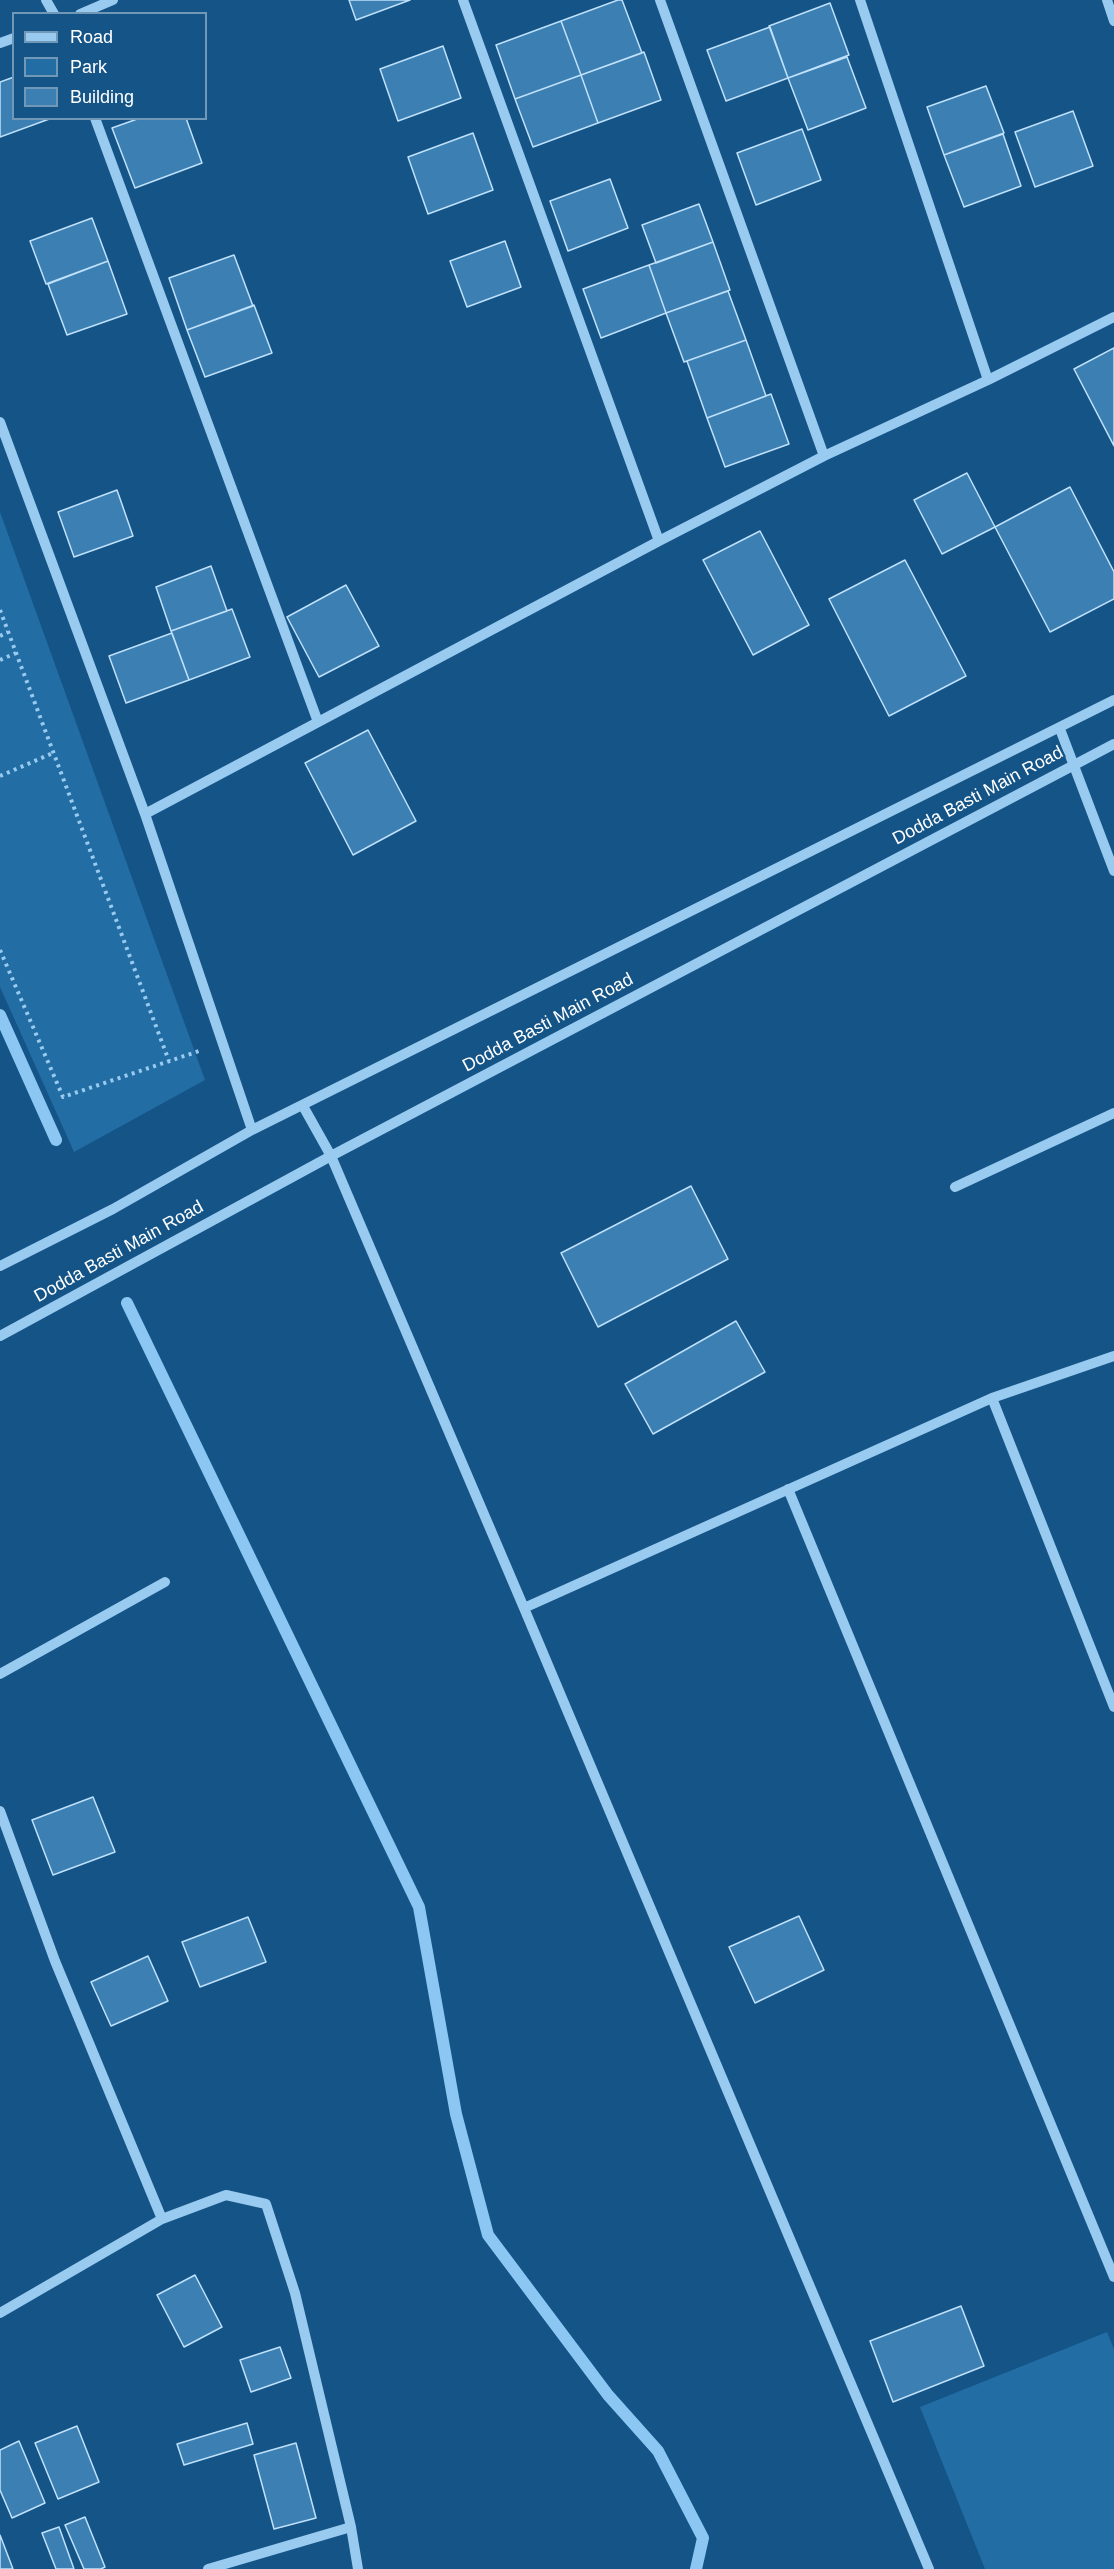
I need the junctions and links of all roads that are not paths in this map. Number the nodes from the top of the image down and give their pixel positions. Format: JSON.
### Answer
{"nodes":[{"id":1,"x":113,"y":0,"type":"edge"},
{"id":2,"x":463,"y":0,"type":"edge"},
{"id":3,"x":660,"y":0,"type":"edge"},
{"id":4,"x":860,"y":0,"type":"edge"},
{"id":5,"x":1107,"y":0,"type":"edge"},
{"id":6,"x":85,"y":12,"type":"edge"},
{"id":7,"x":1114,"y":21,"type":"edge"},
{"id":8,"x":96,"y":120,"type":"edge"},
{"id":9,"x":1114,"y":317,"type":"edge"},
{"id":10,"x":988,"y":380,"type":"junction"},
{"id":11,"x":0,"y":422,"type":"edge"},
{"id":12,"x":824,"y":456,"type":"junction"},
{"id":13,"x":659,"y":541,"type":"junction"},
{"id":14,"x":1114,"y":700,"type":"edge"},
{"id":15,"x":318,"y":722,"type":"junction"},
{"id":16,"x":1060,"y":729,"type":"junction"},
{"id":17,"x":1114,"y":744,"type":"edge"},
{"id":18,"x":1073,"y":765,"type":"junction"},
{"id":19,"x":145,"y":814,"type":"junction"},
{"id":20,"x":1114,"y":871,"type":"edge"},
{"id":21,"x":303,"y":1106,"type":"junction"},
{"id":22,"x":1114,"y":1113,"type":"edge"},
{"id":23,"x":252,"y":1130,"type":"junction"},
{"id":24,"x":331,"y":1156,"type":"junction"},
{"id":25,"x":956,"y":1187,"type":"dead end"},
{"id":26,"x":0,"y":1266,"type":"edge"},
{"id":27,"x":0,"y":1336,"type":"edge"},
{"id":28,"x":1114,"y":1356,"type":"edge"},
{"id":29,"x":992,"y":1398,"type":"junction"},
{"id":30,"x":788,"y":1490,"type":"junction"},
{"id":31,"x":165,"y":1582,"type":"dead end"},
{"id":32,"x":524,"y":1608,"type":"junction"},
{"id":33,"x":0,"y":1674,"type":"edge"},
{"id":34,"x":1114,"y":1707,"type":"edge"},
{"id":35,"x":0,"y":1811,"type":"edge"},
{"id":36,"x":162,"y":2218,"type":"junction"},
{"id":37,"x":1114,"y":2277,"type":"edge"},
{"id":38,"x":0,"y":2313,"type":"edge"},
{"id":39,"x":351,"y":2527,"type":"junction"},
{"id":40,"x":208,"y":2569,"type":"edge"},
{"id":41,"x":358,"y":2569,"type":"edge"},
{"id":42,"x":929,"y":2569,"type":"edge"}],
"edges":[{"from":1,"to":6,"type":"street"},
{"from":2,"to":13,"type":"street"},
{"from":3,"to":12,"type":"street"},
{"from":4,"to":10,"type":"street"},
{"from":5,"to":7,"type":"street"},
{"from":8,"to":15,"type":"street"},
{"from":9,"to":10,"type":"street"},
{"from":10,"to":12,"type":"street"},
{"from":11,"to":19,"type":"street"},
{"from":12,"to":13,"type":"street"},
{"from":13,"to":15,"type":"street"},
{"from":14,"to":16,"type":"street","name":"Dodda Basti Main Road"},
{"from":15,"to":19,"type":"street"},
{"from":16,"to":18,"type":"street"},
{"from":16,"to":21,"type":"street","name":"Dodda Basti Main Road"},
{"from":17,"to":18,"type":"street","name":"Dodda Basti Main Road"},
{"from":18,"to":20,"type":"street"},
{"from":18,"to":24,"type":"street","name":"Dodda Basti Main Road"},
{"from":19,"to":23,"type":"street"},
{"from":21,"to":23,"type":"street","name":"Dodda Basti Main Road"},
{"from":21,"to":24,"type":"street"},
{"from":22,"to":25,"type":"street"},
{"from":23,"to":26,"type":"street","name":"Dodda Basti Main Road"},
{"from":24,"to":27,"type":"street","name":"Dodda Basti Main Road"},
{"from":24,"to":32,"type":"street"},
{"from":28,"to":29,"type":"street"},
{"from":29,"to":30,"type":"street"},
{"from":29,"to":34,"type":"street"},
{"from":30,"to":32,"type":"street"},
{"from":30,"to":37,"type":"street"},
{"from":31,"to":33,"type":"street"},
{"from":32,"to":42,"type":"street"},
{"from":35,"to":36,"type":"street"},
{"from":36,"to":38,"type":"street"},
{"from":36,"to":39,"type":"street"},
{"from":39,"to":40,"type":"street"},
{"from":39,"to":41,"type":"street"}]}
